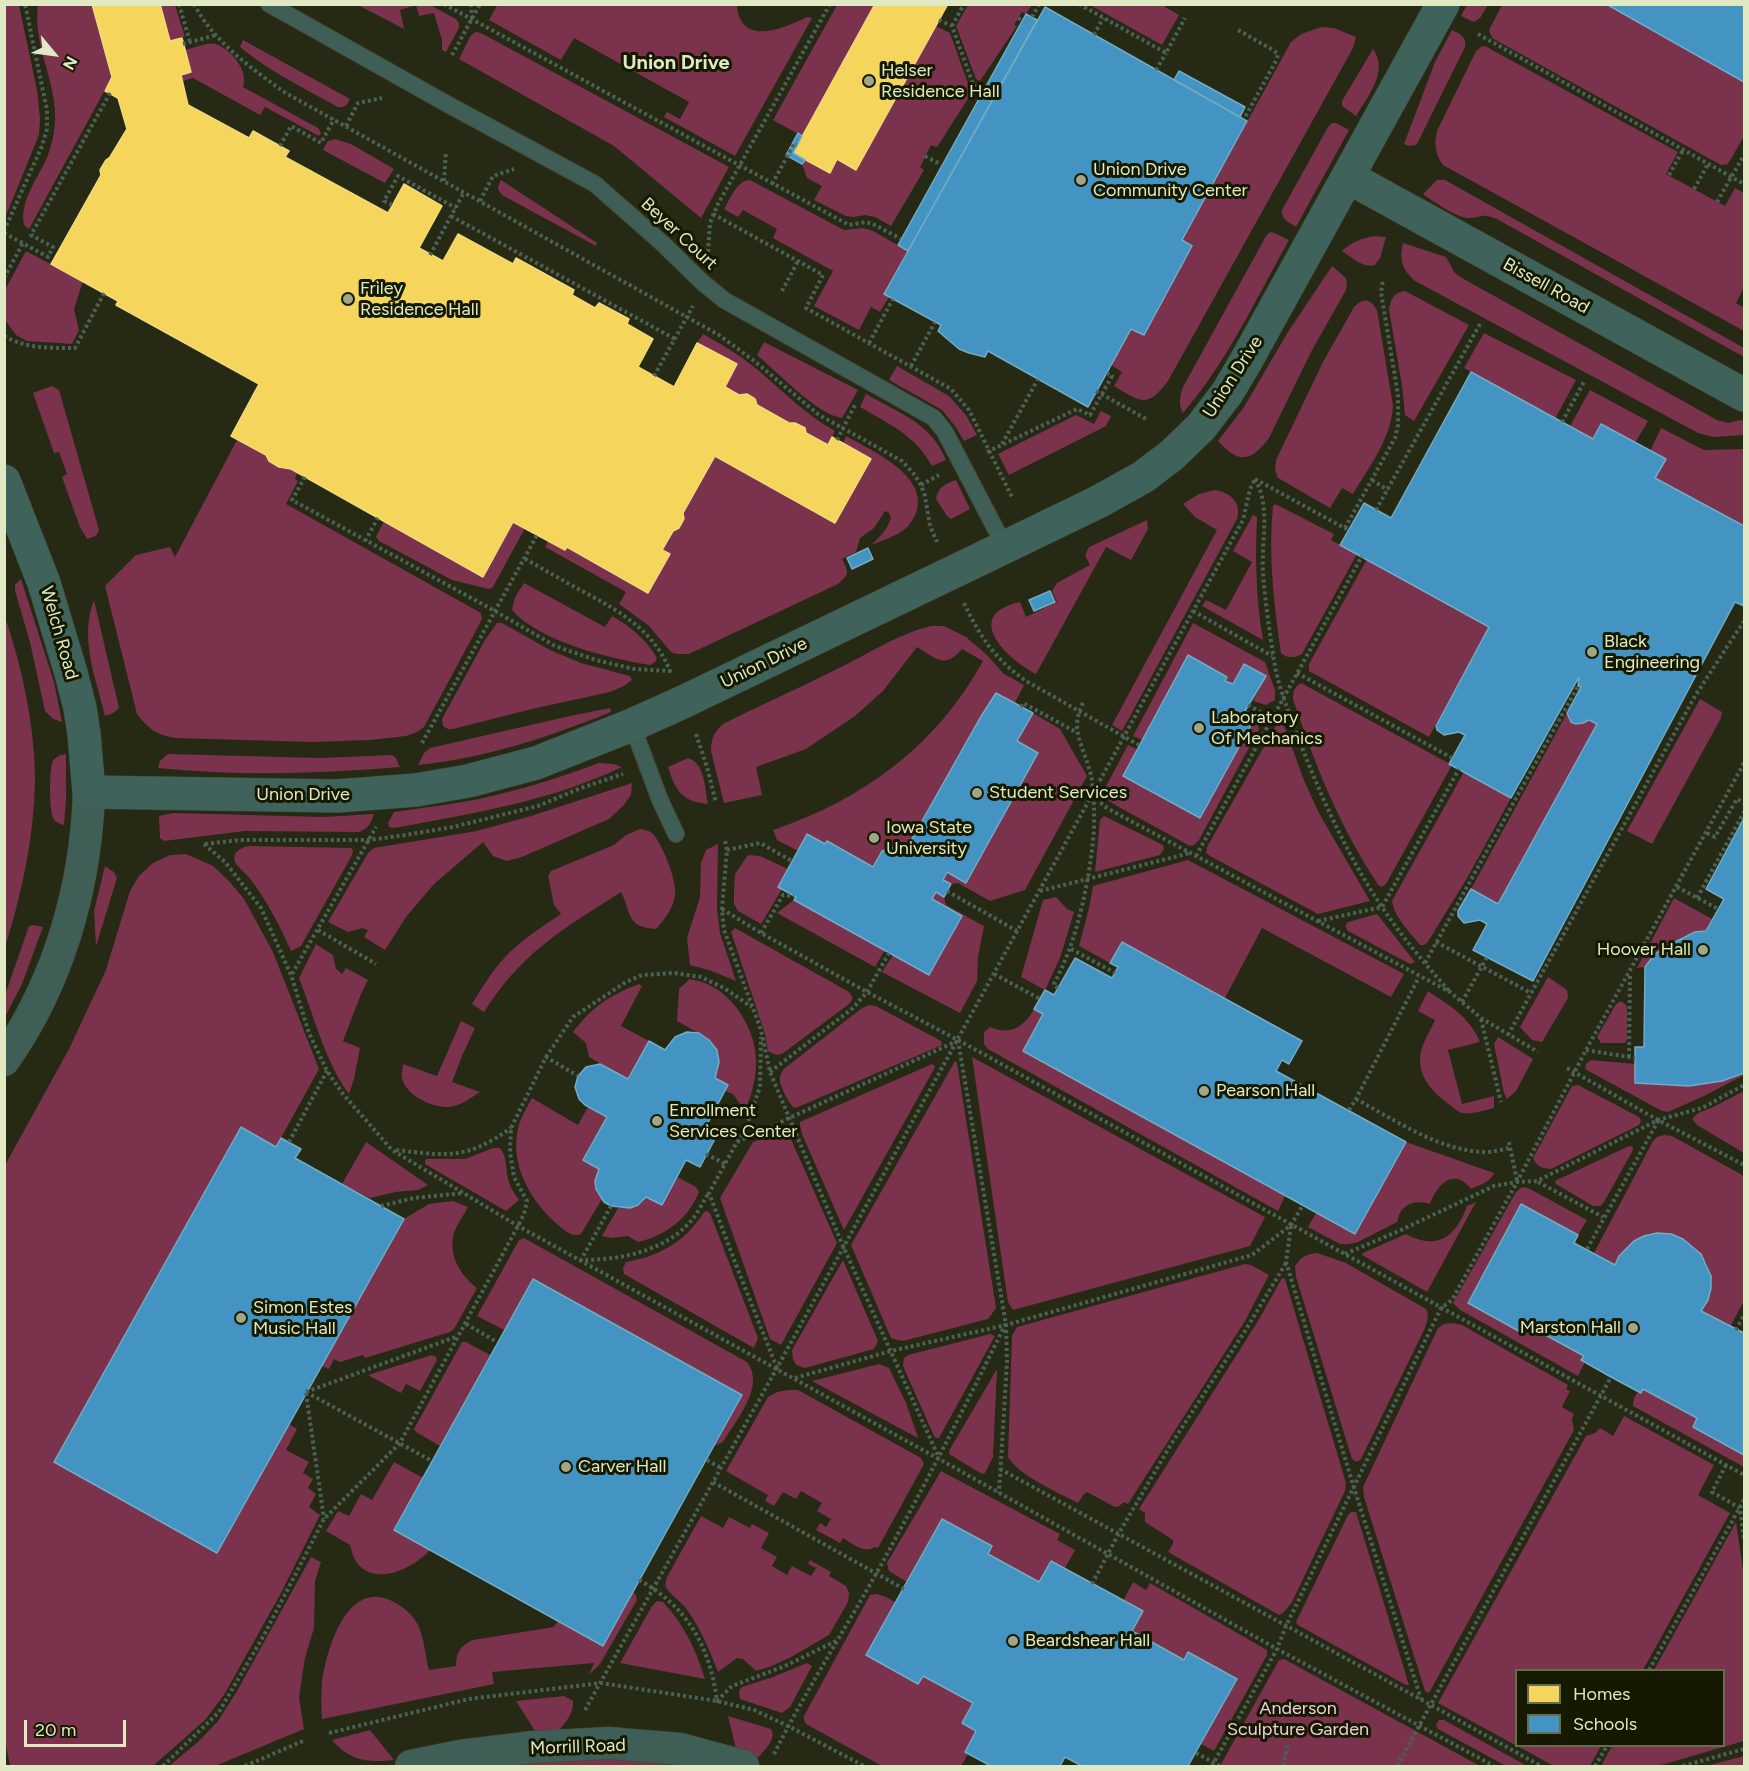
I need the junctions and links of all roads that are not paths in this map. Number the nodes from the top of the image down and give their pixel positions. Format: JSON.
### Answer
{"nodes":[{"id":1,"x":270,"y":4,"type":"edge"},
{"id":2,"x":1443,"y":4,"type":"edge"},
{"id":3,"x":1348,"y":177,"type":"junction"},
{"id":4,"x":1744,"y":396,"type":"edge"},
{"id":5,"x":4,"y":481,"type":"edge"},
{"id":6,"x":1005,"y":548,"type":"junction"},
{"id":7,"x":632,"y":724,"type":"junction"},
{"id":8,"x":89,"y":792,"type":"junction"},
{"id":9,"x":676,"y":834,"type":"dead end"},
{"id":10,"x":4,"y":1060,"type":"edge"},
{"id":11,"x":757,"y":1764,"type":"edge"},
{"id":12,"x":411,"y":1767,"type":"edge"}],
"edges":[{"from":1,"to":6,"type":"lane","name":"Beyer Court"},
{"from":2,"to":3,"type":"street","name":"Union Drive"},
{"from":3,"to":4,"type":"street","name":"Bissell Road"},
{"from":3,"to":6,"type":"street","name":"Union Drive"},
{"from":5,"to":8,"type":"street","name":"Welch Road"},
{"from":6,"to":7,"type":"street","name":"Union Drive"},
{"from":7,"to":8,"type":"street","name":"Union Drive"},
{"from":7,"to":9,"type":"lane"},
{"from":8,"to":10,"type":"street"},
{"from":11,"to":12,"type":"street","name":"Morrill Road"}]}
